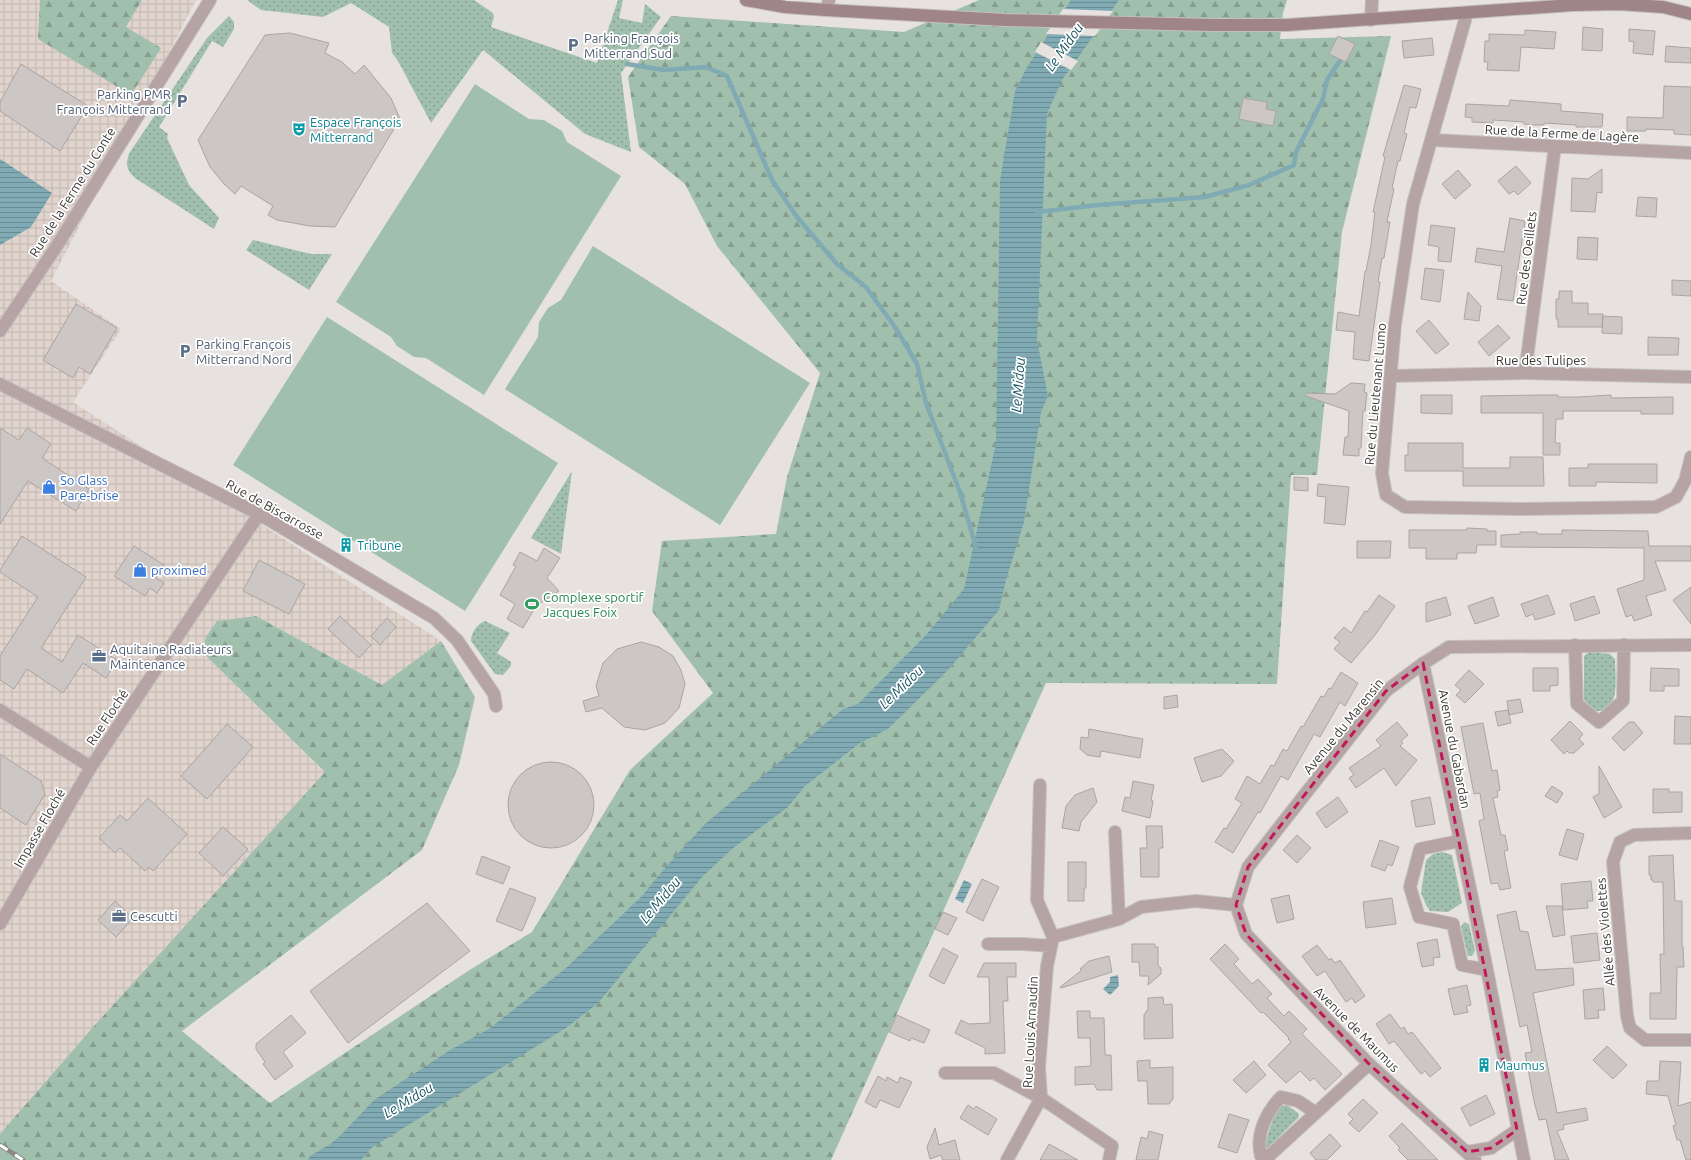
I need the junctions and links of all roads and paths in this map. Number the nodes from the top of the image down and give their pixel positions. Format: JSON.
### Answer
{"nodes":[{"id":1,"x":746,"y":0,"type":"edge"},
{"id":2,"x":1372,"y":0,"type":"edge"},
{"id":3,"x":211,"y":2,"type":"edge"},
{"id":4,"x":828,"y":5,"type":"edge"},
{"id":5,"x":1467,"y":13,"type":"junction"},
{"id":6,"x":1691,"y":14,"type":"edge"},
{"id":7,"x":1371,"y":20,"type":"junction"},
{"id":8,"x":1432,"y":140,"type":"junction"},
{"id":9,"x":1555,"y":146,"type":"junction"},
{"id":10,"x":1691,"y":153,"type":"edge"},
{"id":11,"x":0,"y":331,"type":"edge"},
{"id":12,"x":1526,"y":373,"type":"junction"},
{"id":13,"x":1391,"y":376,"type":"junction"},
{"id":14,"x":1691,"y":377,"type":"edge"},
{"id":15,"x":0,"y":384,"type":"edge"},
{"id":16,"x":1691,"y":457,"type":"edge"},
{"id":17,"x":259,"y":514,"type":"junction"},
{"id":18,"x":1624,"y":645,"type":"junction"},
{"id":19,"x":1691,"y":645,"type":"edge"},
{"id":20,"x":1575,"y":646,"type":"junction"},
{"id":21,"x":1423,"y":663,"type":"junction"},
{"id":22,"x":496,"y":706,"type":"dead end"},
{"id":23,"x":0,"y":710,"type":"edge"},
{"id":24,"x":91,"y":767,"type":"junction"},
{"id":25,"x":1040,"y":785,"type":"dead end"},
{"id":26,"x":1115,"y":832,"type":"dead end"},
{"id":27,"x":1691,"y":833,"type":"edge"},
{"id":28,"x":1459,"y":841,"type":"junction"},
{"id":29,"x":1236,"y":905,"type":"junction"},
{"id":30,"x":1119,"y":920,"type":"junction"},
{"id":31,"x":0,"y":924,"type":"edge"},
{"id":32,"x":1052,"y":942,"type":"junction"},
{"id":33,"x":988,"y":944,"type":"dead end"},
{"id":34,"x":1487,"y":970,"type":"junction"},
{"id":35,"x":1691,"y":1040,"type":"edge"},
{"id":36,"x":1369,"y":1064,"type":"junction"},
{"id":37,"x":945,"y":1073,"type":"dead end"},
{"id":38,"x":1041,"y":1098,"type":"junction"},
{"id":39,"x":1316,"y":1113,"type":"junction"},
{"id":40,"x":1517,"y":1130,"type":"junction"},
{"id":41,"x":1471,"y":1156,"type":"edge"},
{"id":42,"x":1007,"y":1160,"type":"edge"},
{"id":43,"x":1109,"y":1160,"type":"edge"},
{"id":44,"x":1524,"y":1160,"type":"edge"}],
"edges":[{"from":1,"to":4,"type":"street"},
{"from":2,"to":7,"type":"street"},
{"from":3,"to":11,"type":"street","name":"Rue de la Ferme du Conte"},
{"from":4,"to":7,"type":"street"},
{"from":5,"to":6,"type":"street"},
{"from":5,"to":7,"type":"street"},
{"from":5,"to":8,"type":"street","name":"Rue du Lieutenant Lumo"},
{"from":8,"to":9,"type":"street","name":"Rue de la Ferme de Lagère"},
{"from":8,"to":13,"type":"street","name":"Rue du Lieutenant Lumo"},
{"from":9,"to":10,"type":"street","name":"Rue de la Ferme de Lagère"},
{"from":9,"to":12,"type":"street","name":"Rue des Oeillets"},
{"from":12,"to":13,"type":"street","name":"Rue des Tulipes"},
{"from":12,"to":14,"type":"street","name":"Rue des Tulipes"},
{"from":13,"to":16,"type":"street","name":"Rue du Lieutenant Lumo"},
{"from":15,"to":17,"type":"street","name":"Rue de Biscarrosse"},
{"from":17,"to":22,"type":"street","name":"Rue de Biscarrosse"},
{"from":17,"to":24,"type":"street","name":"Rue Floché"},
{"from":18,"to":19,"type":"street","name":"Avenue du Marensin"},
{"from":18,"to":20,"type":"street","name":"Avenue du Marensin"},
{"from":18,"to":20,"type":"street"},
{"from":20,"to":21,"type":"street","name":"Avenue du Marensin"},
{"from":21,"to":28,"type":"street","name":"Avenue du Gabardan"},
{"from":21,"to":29,"type":"street","name":"Avenue du Marensin"},
{"from":23,"to":24,"type":"street","name":"Rue Floché"},
{"from":24,"to":31,"type":"street","name":"Impasse Floché"},
{"from":25,"to":32,"type":"street"},
{"from":26,"to":30,"type":"street"},
{"from":27,"to":35,"type":"street","name":"Allée des Violettes"},
{"from":28,"to":34,"type":"street","name":"Avenue du Gabardan"},
{"from":28,"to":34,"type":"street"},
{"from":29,"to":30,"type":"street"},
{"from":29,"to":36,"type":"street","name":"Avenue de Maumus"},
{"from":30,"to":32,"type":"street"},
{"from":32,"to":33,"type":"street"},
{"from":32,"to":38,"type":"street","name":"Rue Louis Arnaudin"},
{"from":34,"to":40,"type":"street","name":"Avenue du Gabardan"},
{"from":36,"to":39,"type":"street"},
{"from":36,"to":41,"type":"street","name":"Avenue de Maumus"},
{"from":37,"to":38,"type":"street"},
{"from":38,"to":42,"type":"street","name":"Rue Louis Arnaudin"},
{"from":38,"to":43,"type":"street"},
{"from":39,"to":39,"type":"street"},
{"from":40,"to":41,"type":"street"},
{"from":40,"to":44,"type":"street","name":"Avenue du Gabardan"}]}
